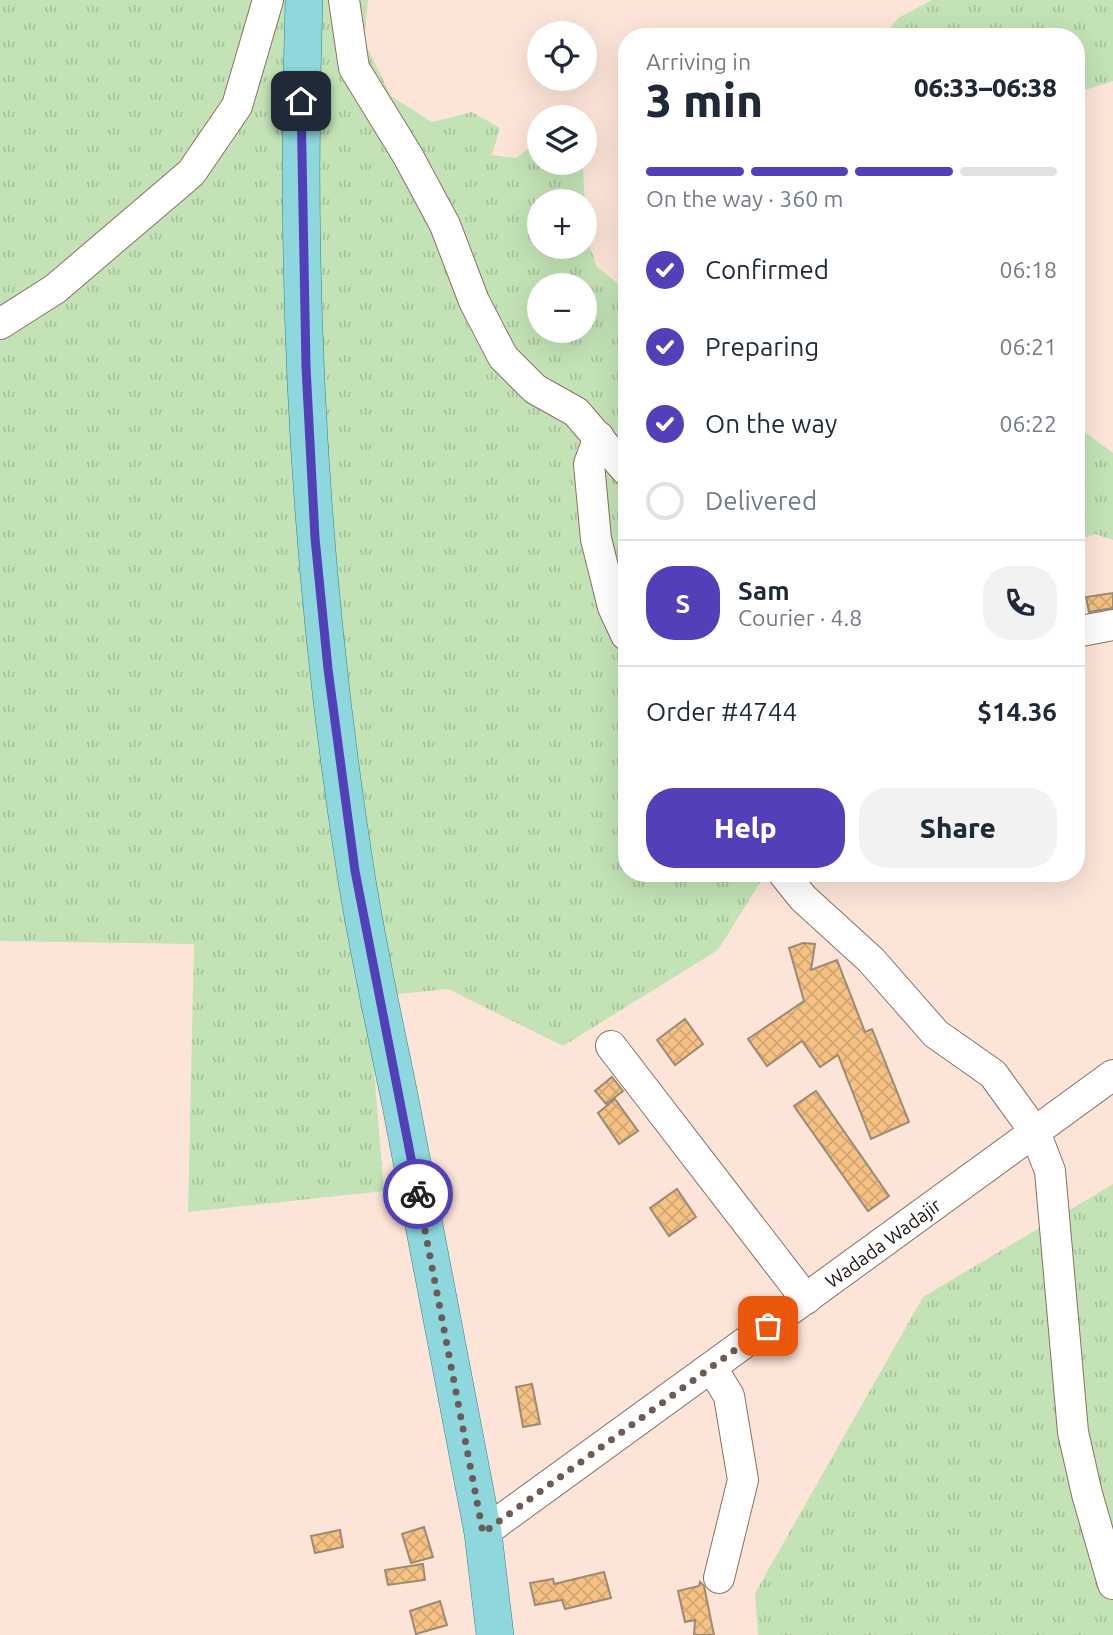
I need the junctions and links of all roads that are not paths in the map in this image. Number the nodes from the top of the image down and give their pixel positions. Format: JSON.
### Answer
{"nodes":[{"id":1,"x":268,"y":0,"type":"edge"},
{"id":2,"x":304,"y":0,"type":"edge"},
{"id":3,"x":344,"y":0,"type":"edge"},
{"id":4,"x":0,"y":324,"type":"edge"},
{"id":5,"x":600,"y":437,"type":"junction"},
{"id":6,"x":618,"y":460,"type":"edge"},
{"id":7,"x":618,"y":619,"type":"edge"},
{"id":8,"x":1113,"y":625,"type":"edge"},
{"id":9,"x":1085,"y":630,"type":"edge"},
{"id":10,"x":790,"y":882,"type":"edge"},
{"id":11,"x":611,"y":1046,"type":"dead end"},
{"id":12,"x":1113,"y":1075,"type":"edge"},
{"id":13,"x":1035,"y":1132,"type":"junction"},
{"id":14,"x":806,"y":1299,"type":"junction"},
{"id":15,"x":712,"y":1368,"type":"junction"},
{"id":16,"x":483,"y":1533,"type":"junction"},
{"id":17,"x":719,"y":1578,"type":"dead end"},
{"id":18,"x":1113,"y":1584,"type":"edge"},
{"id":19,"x":495,"y":1635,"type":"edge"}],
"edges":[{"from":1,"to":4,"type":"street"},
{"from":2,"to":16,"type":"main road"},
{"from":3,"to":5,"type":"street"},
{"from":5,"to":6,"type":"street"},
{"from":5,"to":7,"type":"street"},
{"from":8,"to":9,"type":"street"},
{"from":10,"to":13,"type":"street"},
{"from":11,"to":14,"type":"street"},
{"from":12,"to":13,"type":"street","name":"Wadada Wadajir"},
{"from":13,"to":14,"type":"street","name":"Wadada Wadajir"},
{"from":13,"to":18,"type":"street"},
{"from":14,"to":15,"type":"street","name":"Wadada Wadajir"},
{"from":15,"to":16,"type":"street","name":"Wadada Wadajir"},
{"from":15,"to":17,"type":"street"},
{"from":16,"to":19,"type":"main road"}]}
